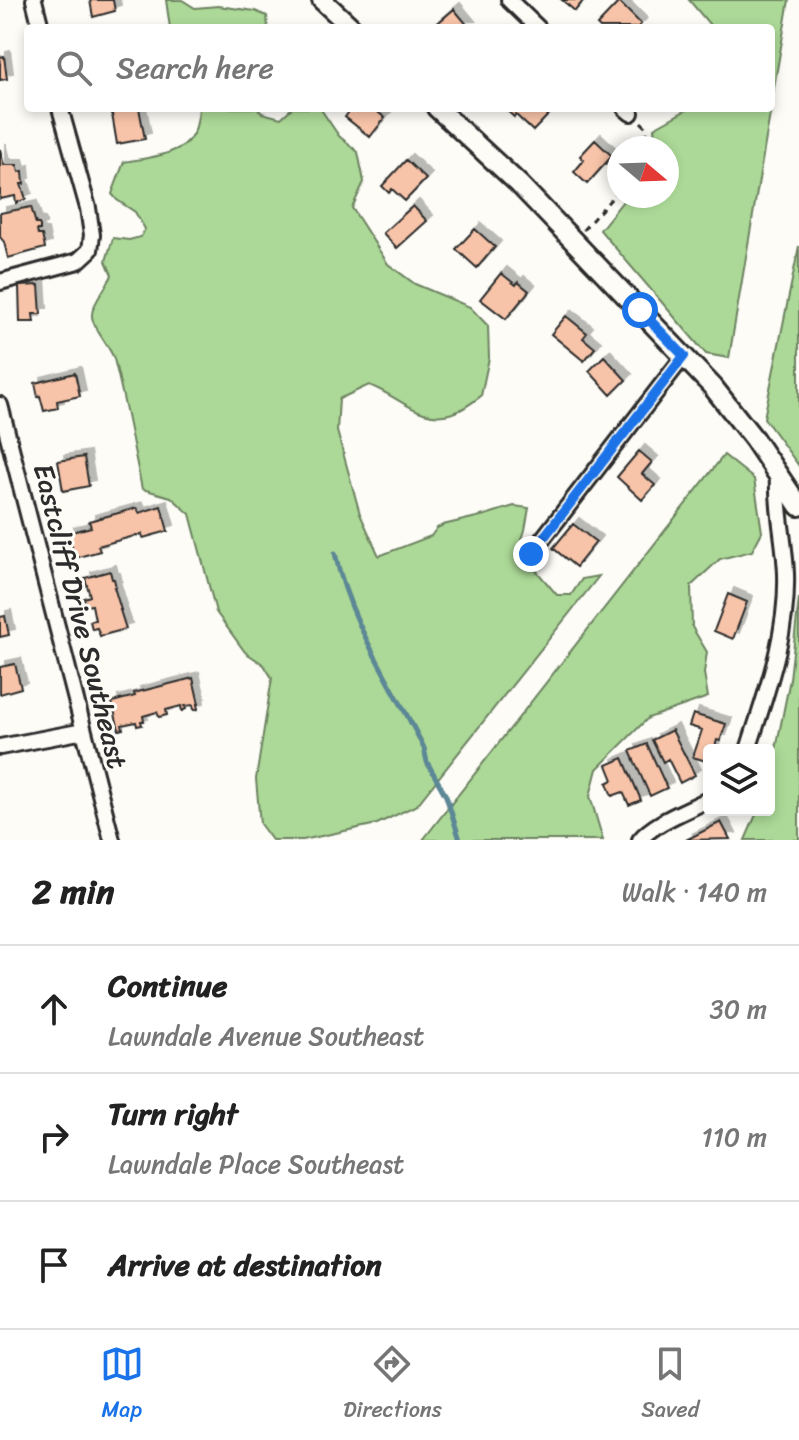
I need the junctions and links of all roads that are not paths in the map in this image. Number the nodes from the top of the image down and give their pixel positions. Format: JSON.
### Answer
{"nodes":[{"id":1,"x":34,"y":0,"type":"edge"},
{"id":2,"x":322,"y":0,"type":"edge"},
{"id":3,"x":509,"y":0,"type":"edge"},
{"id":4,"x":40,"y":24,"type":"edge"},
{"id":5,"x":348,"y":24,"type":"edge"},
{"id":6,"x":534,"y":24,"type":"edge"},
{"id":7,"x":61,"y":112,"type":"edge"},
{"id":8,"x":441,"y":112,"type":"edge"},
{"id":9,"x":0,"y":282,"type":"edge"},
{"id":10,"x":684,"y":356,"type":"junction"},
{"id":11,"x":0,"y":405,"type":"edge"},
{"id":12,"x":3,"y":431,"type":"edge"},
{"id":13,"x":778,"y":475,"type":"junction"},
{"id":14,"x":799,"y":506,"type":"edge"},
{"id":15,"x":531,"y":554,"type":"dead end"},
{"id":16,"x":84,"y":731,"type":"junction"},
{"id":17,"x":750,"y":744,"type":"edge"},
{"id":18,"x":0,"y":747,"type":"edge"},
{"id":19,"x":703,"y":802,"type":"edge"},
{"id":20,"x":112,"y":840,"type":"edge"},
{"id":21,"x":640,"y":840,"type":"edge"}],
"edges":[{"from":1,"to":4,"type":"street"},
{"from":2,"to":5,"type":"street"},
{"from":3,"to":6,"type":"street"},
{"from":7,"to":9,"type":"street"},
{"from":8,"to":10,"type":"street"},
{"from":10,"to":13,"type":"street"},
{"from":10,"to":15,"type":"street"},
{"from":11,"to":12,"type":"street","name":"Eastcliff Drive Southeast"},
{"from":12,"to":16,"type":"street","name":"Eastcliff Drive Southeast"},
{"from":13,"to":14,"type":"street"},
{"from":13,"to":17,"type":"street"},
{"from":16,"to":18,"type":"street"},
{"from":16,"to":20,"type":"street","name":"Eastcliff Drive Southeast"},
{"from":19,"to":21,"type":"street"}]}
